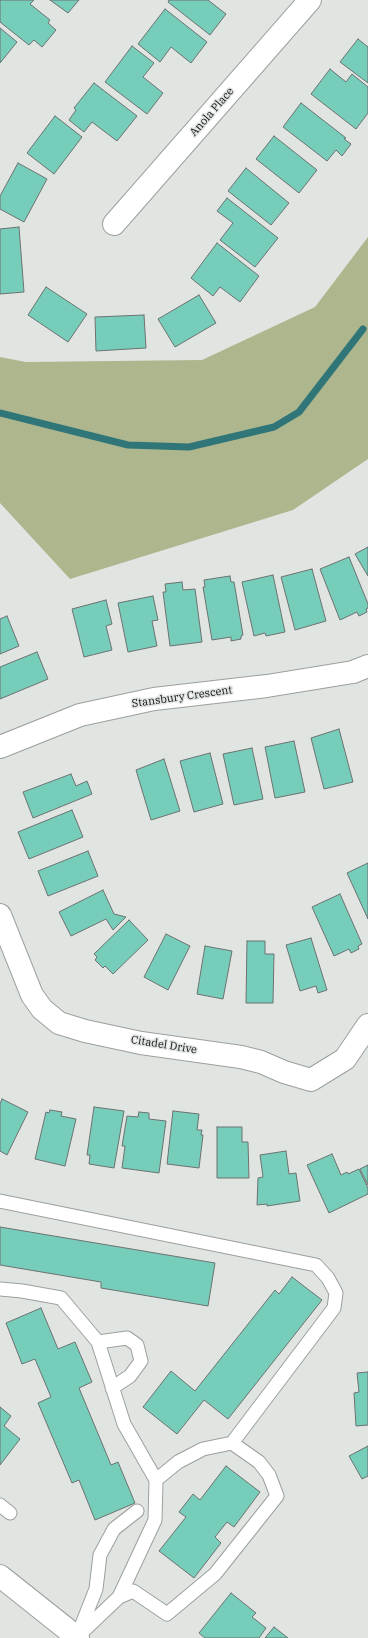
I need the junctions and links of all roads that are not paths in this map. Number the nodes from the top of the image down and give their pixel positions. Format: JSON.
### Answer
{"nodes":[{"id":1,"x":310,"y":0,"type":"edge"},
{"id":2,"x":114,"y":224,"type":"dead end"},
{"id":3,"x":368,"y":666,"type":"edge"},
{"id":4,"x":0,"y":747,"type":"edge"},
{"id":5,"x":0,"y":915,"type":"edge"},
{"id":6,"x":368,"y":1025,"type":"edge"},
{"id":7,"x":0,"y":1201,"type":"edge"},
{"id":8,"x":0,"y":1289,"type":"edge"},
{"id":9,"x":98,"y":1342,"type":"junction"},
{"id":10,"x":112,"y":1388,"type":"junction"},
{"id":11,"x":232,"y":1443,"type":"junction"},
{"id":12,"x":156,"y":1480,"type":"junction"},
{"id":13,"x":138,"y":1511,"type":"dead end"},
{"id":14,"x":0,"y":1576,"type":"edge"},
{"id":15,"x":119,"y":1598,"type":"junction"},
{"id":16,"x":78,"y":1638,"type":"edge"}],
"edges":[{"from":1,"to":2,"type":"street","name":"Anola Place"},
{"from":3,"to":4,"type":"street","name":"Stansbury Crescent"},
{"from":5,"to":6,"type":"street","name":"Citadel Drive"},
{"from":7,"to":11,"type":"lane"},
{"from":8,"to":9,"type":"lane"},
{"from":9,"to":10,"type":"lane"},
{"from":9,"to":10,"type":"lane"},
{"from":10,"to":12,"type":"lane"},
{"from":11,"to":12,"type":"lane"},
{"from":11,"to":15,"type":"lane"},
{"from":12,"to":15,"type":"lane"},
{"from":13,"to":16,"type":"lane"},
{"from":14,"to":16,"type":"street"},
{"from":15,"to":16,"type":"lane"}]}
